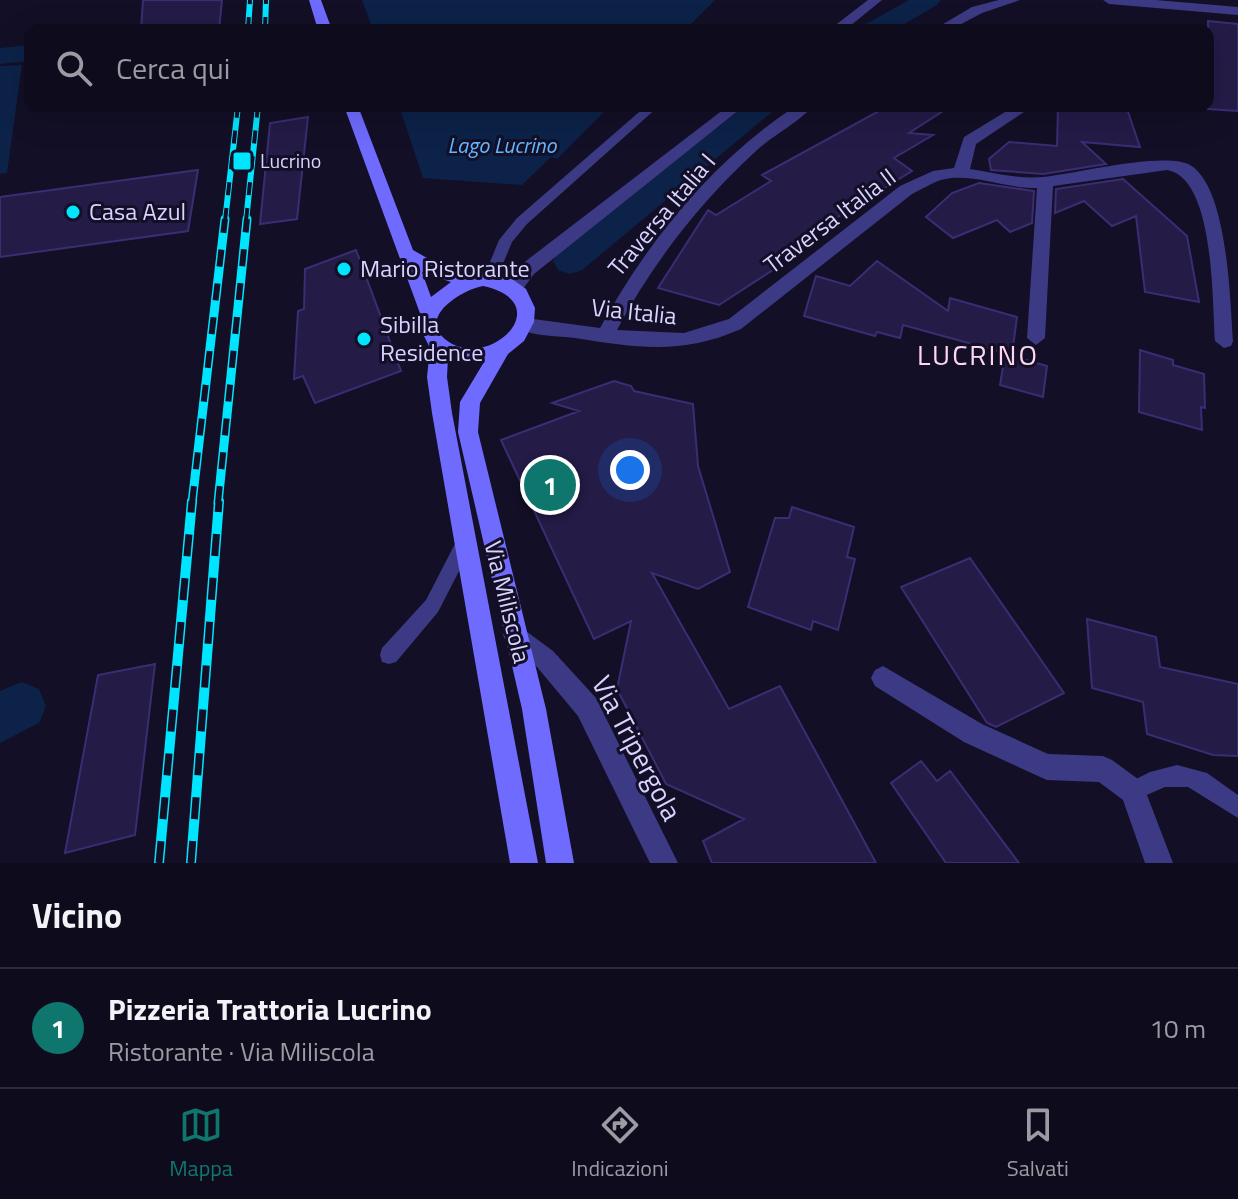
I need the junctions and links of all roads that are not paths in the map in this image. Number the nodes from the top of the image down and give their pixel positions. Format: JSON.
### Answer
{"nodes":[{"id":1,"x":315,"y":0,"type":"edge"},
{"id":2,"x":876,"y":0,"type":"edge"},
{"id":3,"x":1014,"y":0,"type":"edge"},
{"id":4,"x":1109,"y":0,"type":"edge"},
{"id":5,"x":1238,"y":11,"type":"edge"},
{"id":6,"x":323,"y":24,"type":"edge"},
{"id":7,"x":844,"y":24,"type":"edge"},
{"id":8,"x":951,"y":24,"type":"edge"},
{"id":9,"x":353,"y":112,"type":"edge"},
{"id":10,"x":646,"y":112,"type":"edge"},
{"id":11,"x":729,"y":112,"type":"edge"},
{"id":12,"x":795,"y":112,"type":"edge"},
{"id":13,"x":1016,"y":112,"type":"edge"},
{"id":14,"x":961,"y":173,"type":"junction"},
{"id":15,"x":1045,"y":182,"type":"junction"},
{"id":16,"x":407,"y":254,"type":"junction"},
{"id":17,"x":490,"y":279,"type":"junction"},
{"id":18,"x":468,"y":281,"type":"junction"},
{"id":19,"x":514,"y":288,"type":"junction"},
{"id":20,"x":429,"y":314,"type":"junction"},
{"id":21,"x":735,"y":324,"type":"joint"},
{"id":22,"x":526,"y":325,"type":"junction"},
{"id":23,"x":605,"y":335,"type":"junction"},
{"id":24,"x":1036,"y":338,"type":"dead end"},
{"id":25,"x":1224,"y":341,"type":"dead end"},
{"id":26,"x":440,"y":345,"type":"junction"},
{"id":27,"x":501,"y":350,"type":"junction"},
{"id":28,"x":466,"y":540,"type":"junction"},
{"id":29,"x":515,"y":635,"type":"junction"},
{"id":30,"x":389,"y":655,"type":"dead end"},
{"id":31,"x":883,"y":678,"type":"dead end"},
{"id":32,"x":1133,"y":791,"type":"junction"},
{"id":33,"x":1238,"y":808,"type":"edge"},
{"id":34,"x":524,"y":863,"type":"edge"},
{"id":35,"x":560,"y":863,"type":"edge"},
{"id":36,"x":664,"y":863,"type":"edge"},
{"id":37,"x":1159,"y":863,"type":"edge"}],
"edges":[{"from":1,"to":6,"type":"main road"},
{"from":2,"to":7,"type":"street"},
{"from":3,"to":8,"type":"street"},
{"from":4,"to":5,"type":"street"},
{"from":9,"to":16,"type":"main road"},
{"from":10,"to":17,"type":"lane"},
{"from":11,"to":19,"type":"street"},
{"from":12,"to":23,"type":"street","name":"Traversa Italia I"},
{"from":13,"to":14,"type":"street"},
{"from":14,"to":15,"type":"street","name":"Traversa Italia II"},
{"from":14,"to":21,"type":"street","name":"Traversa Italia II"},
{"from":15,"to":24,"type":"street"},
{"from":15,"to":25,"type":"street","name":"Traversa Italia II"},
{"from":16,"to":18,"type":"main road"},
{"from":16,"to":20,"type":"main road"},
{"from":17,"to":18,"type":"main road"},
{"from":17,"to":19,"type":"main road"},
{"from":18,"to":20,"type":"main road"},
{"from":19,"to":22,"type":"main road"},
{"from":20,"to":26,"type":"main road"},
{"from":21,"to":23,"type":"street","name":"Via Italia"},
{"from":22,"to":23,"type":"street","name":"Via Italia"},
{"from":22,"to":27,"type":"main road","name":"Via Miliscola"},
{"from":26,"to":27,"type":"main road"},
{"from":26,"to":28,"type":"main road"},
{"from":27,"to":29,"type":"main road","name":"Via Miliscola"},
{"from":28,"to":30,"type":"lane"},
{"from":28,"to":34,"type":"main road"},
{"from":29,"to":35,"type":"main road","name":"Via Miliscola"},
{"from":29,"to":36,"type":"street","name":"Via Tripergola"},
{"from":31,"to":32,"type":"street"},
{"from":32,"to":33,"type":"lane"},
{"from":32,"to":37,"type":"street"}]}
